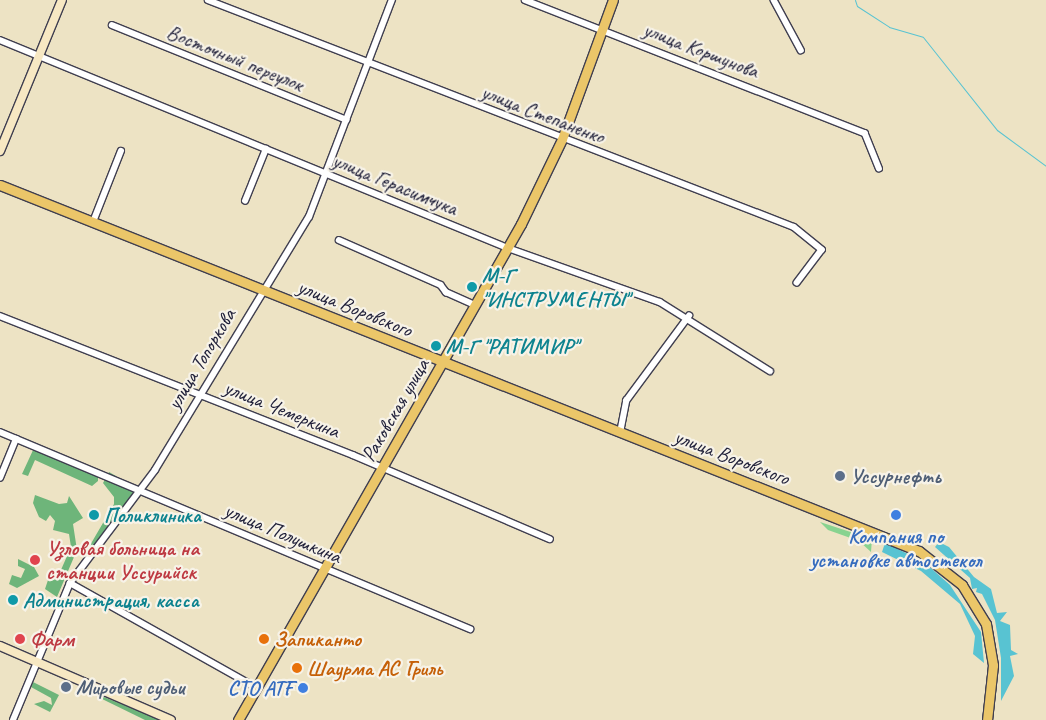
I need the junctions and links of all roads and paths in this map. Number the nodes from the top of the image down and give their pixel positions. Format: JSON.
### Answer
{"nodes":[{"id":1,"x":62,"y":0,"type":"edge"},
{"id":2,"x":208,"y":0,"type":"edge"},
{"id":3,"x":392,"y":0,"type":"edge"},
{"id":4,"x":525,"y":0,"type":"edge"},
{"id":5,"x":613,"y":0,"type":"edge"},
{"id":6,"x":774,"y":0,"type":"edge"},
{"id":7,"x":112,"y":25,"type":"dead end"},
{"id":8,"x":602,"y":30,"type":"junction"},
{"id":9,"x":0,"y":40,"type":"edge"},
{"id":10,"x":801,"y":50,"type":"dead end"},
{"id":11,"x":39,"y":56,"type":"junction"},
{"id":12,"x":367,"y":63,"type":"junction"},
{"id":13,"x":347,"y":120,"type":"junction"},
{"id":14,"x":562,"y":139,"type":"junction"},
{"id":15,"x":266,"y":149,"type":"junction"},
{"id":16,"x":0,"y":151,"type":"edge"},
{"id":17,"x":121,"y":151,"type":"dead end"},
{"id":18,"x":879,"y":168,"type":"dead end"},
{"id":19,"x":327,"y":174,"type":"junction"},
{"id":20,"x":0,"y":185,"type":"edge"},
{"id":21,"x":245,"y":201,"type":"dead end"},
{"id":22,"x":93,"y":222,"type":"junction"},
{"id":23,"x":340,"y":240,"type":"dead end"},
{"id":24,"x":508,"y":248,"type":"junction"},
{"id":25,"x":796,"y":283,"type":"dead end"},
{"id":26,"x":261,"y":290,"type":"junction"},
{"id":27,"x":475,"y":305,"type":"junction"},
{"id":28,"x":0,"y":316,"type":"edge"},
{"id":29,"x":689,"y":316,"type":"junction"},
{"id":30,"x":443,"y":363,"type":"junction"},
{"id":31,"x":770,"y":372,"type":"dead end"},
{"id":32,"x":198,"y":393,"type":"junction"},
{"id":33,"x":0,"y":432,"type":"edge"},
{"id":34,"x":620,"y":432,"type":"junction"},
{"id":35,"x":16,"y":439,"type":"junction"},
{"id":36,"x":382,"y":468,"type":"junction"},
{"id":37,"x":0,"y":478,"type":"edge"},
{"id":38,"x":142,"y":490,"type":"junction"},
{"id":39,"x":550,"y":539,"type":"dead end"},
{"id":40,"x":324,"y":570,"type":"junction"},
{"id":41,"x":70,"y":584,"type":"junction"},
{"id":42,"x":470,"y":629,"type":"dead end"},
{"id":43,"x":0,"y":646,"type":"edge"},
{"id":44,"x":36,"y":660,"type":"junction"},
{"id":45,"x":257,"y":688,"type":"junction"},
{"id":46,"x":13,"y":720,"type":"edge"},
{"id":47,"x":171,"y":720,"type":"edge"},
{"id":48,"x":238,"y":720,"type":"edge"},
{"id":49,"x":987,"y":720,"type":"edge"}],
"edges":[{"from":1,"to":11,"type":"main road"},
{"from":2,"to":12,"type":"street","name":"улица Степаненко"},
{"from":3,"to":12,"type":"street","name":"улица Топоркова"},
{"from":4,"to":8,"type":"street","name":"улица Коршунова"},
{"from":5,"to":8,"type":"main road","name":"Раковская улица"},
{"from":6,"to":10,"type":"street"},
{"from":7,"to":13,"type":"street","name":"Восточный переулок"},
{"from":8,"to":14,"type":"main road","name":"Раковская улица"},
{"from":8,"to":18,"type":"street","name":"улица Коршунова"},
{"from":9,"to":11,"type":"street","name":"улица Герасимчука"},
{"from":11,"to":15,"type":"street","name":"улица Герасимчука"},
{"from":11,"to":16,"type":"main road"},
{"from":12,"to":13,"type":"street","name":"улица Топоркова"},
{"from":12,"to":14,"type":"street","name":"улица Степаненко"},
{"from":13,"to":19,"type":"street","name":"улица Топоркова"},
{"from":14,"to":24,"type":"main road","name":"Раковская улица"},
{"from":14,"to":25,"type":"street","name":"улица Степаненко"},
{"from":15,"to":19,"type":"street","name":"улица Герасимчука"},
{"from":15,"to":21,"type":"street"},
{"from":17,"to":22,"type":"street"},
{"from":19,"to":24,"type":"street","name":"улица Герасимчука"},
{"from":19,"to":26,"type":"street","name":"улица Топоркова"},
{"from":20,"to":22,"type":"main road","name":"улица Воровского"},
{"from":22,"to":26,"type":"main road","name":"улица Воровского"},
{"from":23,"to":27,"type":"street"},
{"from":24,"to":27,"type":"main road","name":"Раковская улица"},
{"from":24,"to":29,"type":"street","name":"улица Герасимчука"},
{"from":26,"to":30,"type":"main road","name":"улица Воровского"},
{"from":26,"to":32,"type":"street","name":"улица Топоркова"},
{"from":27,"to":30,"type":"main road","name":"Раковская улица"},
{"from":28,"to":32,"type":"street","name":"улица Чемеркина"},
{"from":29,"to":31,"type":"street","name":"улица Герасимчука"},
{"from":29,"to":34,"type":"street"},
{"from":30,"to":34,"type":"main road","name":"улица Воровского"},
{"from":30,"to":36,"type":"main road","name":"Раковская улица"},
{"from":32,"to":36,"type":"street","name":"улица Чемеркина"},
{"from":32,"to":38,"type":"street","name":"улица Топоркова"},
{"from":33,"to":35,"type":"street","name":"улица Полушкина"},
{"from":34,"to":49,"type":"main road","name":"улица Воровского"},
{"from":35,"to":37,"type":"street"},
{"from":35,"to":38,"type":"street","name":"улица Полушкина"},
{"from":36,"to":39,"type":"street","name":"улица Чемеркина"},
{"from":36,"to":40,"type":"main road","name":"Раковская улица"},
{"from":38,"to":40,"type":"street","name":"улица Полушкина"},
{"from":38,"to":41,"type":"street","name":"улица Топоркова"},
{"from":40,"to":42,"type":"street","name":"улица Полушкина"},
{"from":40,"to":45,"type":"main road","name":"Раковская улица"},
{"from":41,"to":44,"type":"street","name":"улица Топоркова"},
{"from":41,"to":45,"type":"street"},
{"from":43,"to":44,"type":"main road"},
{"from":44,"to":46,"type":"street","name":"улица Топоркова"},
{"from":44,"to":47,"type":"main road"},
{"from":45,"to":48,"type":"main road","name":"Раковская улица"}]}
